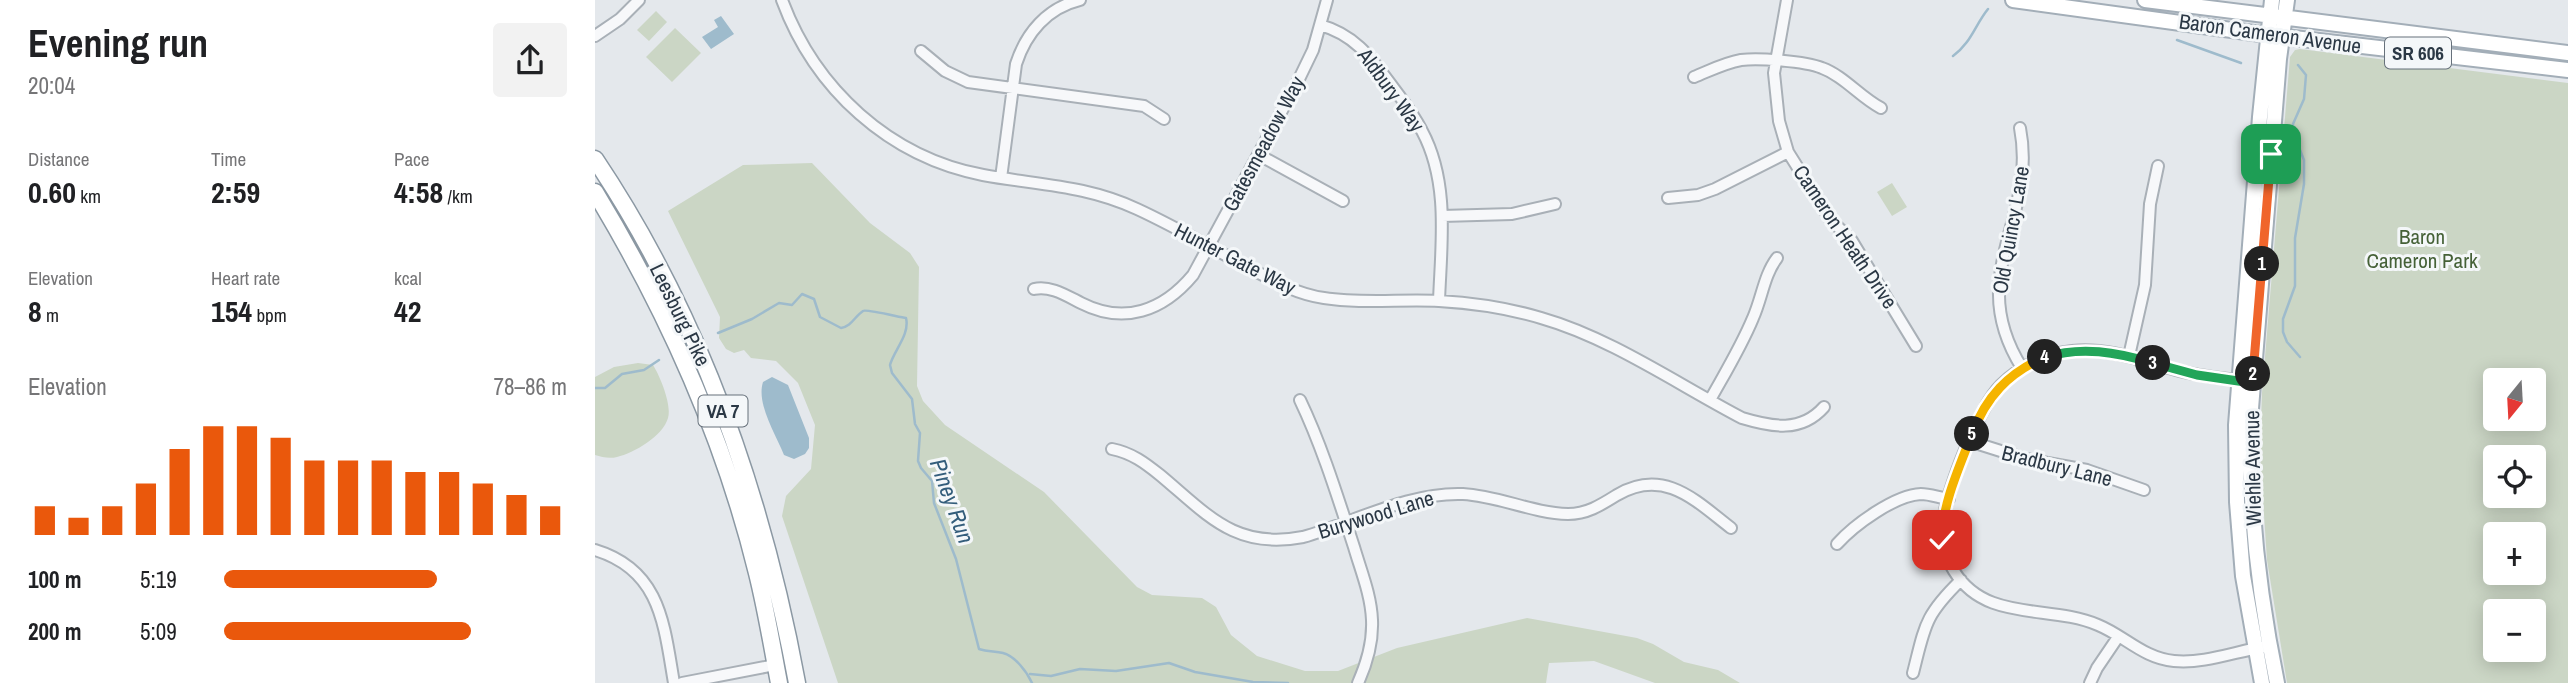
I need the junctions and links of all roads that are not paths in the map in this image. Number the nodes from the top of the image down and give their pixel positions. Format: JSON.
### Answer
{"nodes":[{"id":1,"x":639,"y":0,"type":"edge"},
{"id":2,"x":782,"y":0,"type":"edge"},
{"id":3,"x":1080,"y":0,"type":"edge"},
{"id":4,"x":1327,"y":0,"type":"edge"},
{"id":5,"x":1787,"y":0,"type":"edge"},
{"id":6,"x":2013,"y":0,"type":"edge"},
{"id":7,"x":2145,"y":0,"type":"edge"},
{"id":8,"x":2272,"y":0,"type":"edge"},
{"id":9,"x":2287,"y":0,"type":"edge"},
{"id":10,"x":1060,"y":3,"type":"edge"},
{"id":11,"x":2277,"y":18,"type":"junction"},
{"id":12,"x":1320,"y":25,"type":"junction"},
{"id":13,"x":2275,"y":35,"type":"junction"},
{"id":14,"x":595,"y":36,"type":"edge"},
{"id":15,"x":921,"y":51,"type":"dead end"},
{"id":16,"x":2568,"y":53,"type":"edge"},
{"id":17,"x":1775,"y":61,"type":"junction"},
{"id":18,"x":2568,"y":70,"type":"edge"},
{"id":19,"x":1694,"y":78,"type":"dead end"},
{"id":20,"x":1013,"y":88,"type":"junction"},
{"id":21,"x":1881,"y":108,"type":"dead end"},
{"id":22,"x":1164,"y":119,"type":"dead end"},
{"id":23,"x":2020,"y":128,"type":"dead end"},
{"id":24,"x":1788,"y":152,"type":"junction"},
{"id":25,"x":1259,"y":155,"type":"junction"},
{"id":26,"x":595,"y":159,"type":"edge"},
{"id":27,"x":2158,"y":166,"type":"dead end"},
{"id":28,"x":1001,"y":178,"type":"junction"},
{"id":29,"x":595,"y":192,"type":"edge"},
{"id":30,"x":1668,"y":198,"type":"dead end"},
{"id":31,"x":1343,"y":201,"type":"dead end"},
{"id":32,"x":1555,"y":204,"type":"dead end"},
{"id":33,"x":1442,"y":216,"type":"junction"},
{"id":34,"x":1209,"y":246,"type":"junction"},
{"id":35,"x":1777,"y":258,"type":"dead end"},
{"id":36,"x":1034,"y":289,"type":"dead end"},
{"id":37,"x":1439,"y":301,"type":"junction"},
{"id":38,"x":1916,"y":346,"type":"dead end"},
{"id":39,"x":2129,"y":356,"type":"junction"},
{"id":40,"x":2022,"y":368,"type":"junction"},
{"id":41,"x":2245,"y":382,"type":"junction"},
{"id":42,"x":1300,"y":400,"type":"dead end"},
{"id":43,"x":1710,"y":400,"type":"junction"},
{"id":44,"x":1824,"y":407,"type":"dead end"},
{"id":45,"x":1969,"y":441,"type":"junction"},
{"id":46,"x":1112,"y":449,"type":"dead end"},
{"id":47,"x":2144,"y":490,"type":"dead end"},
{"id":48,"x":1948,"y":499,"type":"junction"},
{"id":49,"x":1346,"y":523,"type":"junction"},
{"id":50,"x":1731,"y":528,"type":"dead end"},
{"id":51,"x":1837,"y":544,"type":"dead end"},
{"id":52,"x":595,"y":550,"type":"edge"},
{"id":53,"x":1961,"y":580,"type":"junction"},
{"id":54,"x":2118,"y":637,"type":"junction"},
{"id":55,"x":2262,"y":647,"type":"junction"},
{"id":56,"x":775,"y":664,"type":"junction"},
{"id":57,"x":1913,"y":673,"type":"dead end"},
{"id":58,"x":674,"y":683,"type":"edge"},
{"id":59,"x":682,"y":683,"type":"edge"},
{"id":60,"x":779,"y":683,"type":"edge"},
{"id":61,"x":797,"y":683,"type":"edge"},
{"id":62,"x":1358,"y":683,"type":"edge"},
{"id":63,"x":2090,"y":683,"type":"edge"},
{"id":64,"x":2262,"y":683,"type":"edge"},
{"id":65,"x":2277,"y":683,"type":"edge"}],
"edges":[{"from":1,"to":14,"type":"street"},
{"from":2,"to":28,"type":"street","name":"Hunter Gate Way"},
{"from":3,"to":10,"type":"street"},
{"from":4,"to":12,"type":"street","name":"Gatesmeadow Way"},
{"from":5,"to":17,"type":"street","name":"Cameron Heath Drive"},
{"from":6,"to":13,"type":"main road","name":"Baron Cameron Avenue","number":"SR 606"},
{"from":7,"to":11,"type":"main road","name":"Baron Cameron Avenue","number":"SR 606"},
{"from":8,"to":11,"type":"main road","name":"Wiehle Avenue"},
{"from":9,"to":11,"type":"main road","name":"Wiehle Avenue"},
{"from":10,"to":20,"type":"street"},
{"from":11,"to":13,"type":"main road","name":"Wiehle Avenue"},
{"from":11,"to":16,"type":"main road","name":"Baron Cameron Avenue","number":"SR 606"},
{"from":12,"to":25,"type":"street","name":"Gatesmeadow Way"},
{"from":12,"to":33,"type":"street","name":"Aldbury Way"},
{"from":13,"to":18,"type":"main road","name":"Baron Cameron Avenue","number":"SR 606"},
{"from":13,"to":41,"type":"main road","name":"Wiehle Avenue"},
{"from":15,"to":20,"type":"street"},
{"from":17,"to":19,"type":"street"},
{"from":17,"to":21,"type":"street"},
{"from":17,"to":24,"type":"street","name":"Cameron Heath Drive"},
{"from":20,"to":22,"type":"street"},
{"from":20,"to":28,"type":"street"},
{"from":23,"to":40,"type":"street","name":"Old Quincy Lane"},
{"from":24,"to":30,"type":"street"},
{"from":24,"to":38,"type":"street","name":"Cameron Heath Drive"},
{"from":25,"to":31,"type":"street"},
{"from":25,"to":34,"type":"street","name":"Gatesmeadow Way"},
{"from":26,"to":61,"type":"highway","name":"Leesburg Pike","number":"VA 7"},
{"from":27,"to":39,"type":"street"},
{"from":28,"to":34,"type":"street","name":"Hunter Gate Way"},
{"from":29,"to":56,"type":"highway","name":"Leesburg Pike","number":"VA 7"},
{"from":32,"to":33,"type":"street"},
{"from":33,"to":37,"type":"street","name":"Aldbury Way"},
{"from":34,"to":36,"type":"street","name":"Gatesmeadow Way"},
{"from":34,"to":37,"type":"street","name":"Hunter Gate Way"},
{"from":35,"to":43,"type":"street"},
{"from":37,"to":43,"type":"street","name":"Hunter Gate Way"},
{"from":39,"to":40,"type":"street"},
{"from":39,"to":41,"type":"street"},
{"from":40,"to":45,"type":"street"},
{"from":41,"to":55,"type":"main road","name":"Wiehle Avenue"},
{"from":42,"to":49,"type":"street"},
{"from":43,"to":44,"type":"street","name":"Hunter Gate Way"},
{"from":45,"to":47,"type":"street","name":"Bradbury Lane"},
{"from":45,"to":48,"type":"street"},
{"from":46,"to":49,"type":"street","name":"Burywood Lane"},
{"from":48,"to":51,"type":"street"},
{"from":48,"to":53,"type":"street"},
{"from":49,"to":50,"type":"street","name":"Burywood Lane"},
{"from":49,"to":62,"type":"street"},
{"from":52,"to":58,"type":"street"},
{"from":53,"to":54,"type":"street"},
{"from":53,"to":57,"type":"street"},
{"from":54,"to":55,"type":"street"},
{"from":54,"to":63,"type":"street"},
{"from":55,"to":64,"type":"main road","name":"Wiehle Avenue"},
{"from":55,"to":65,"type":"main road","name":"Wiehle Avenue"},
{"from":56,"to":59,"type":"street"},
{"from":56,"to":60,"type":"highway","name":"Leesburg Pike","number":"VA 7"}]}
